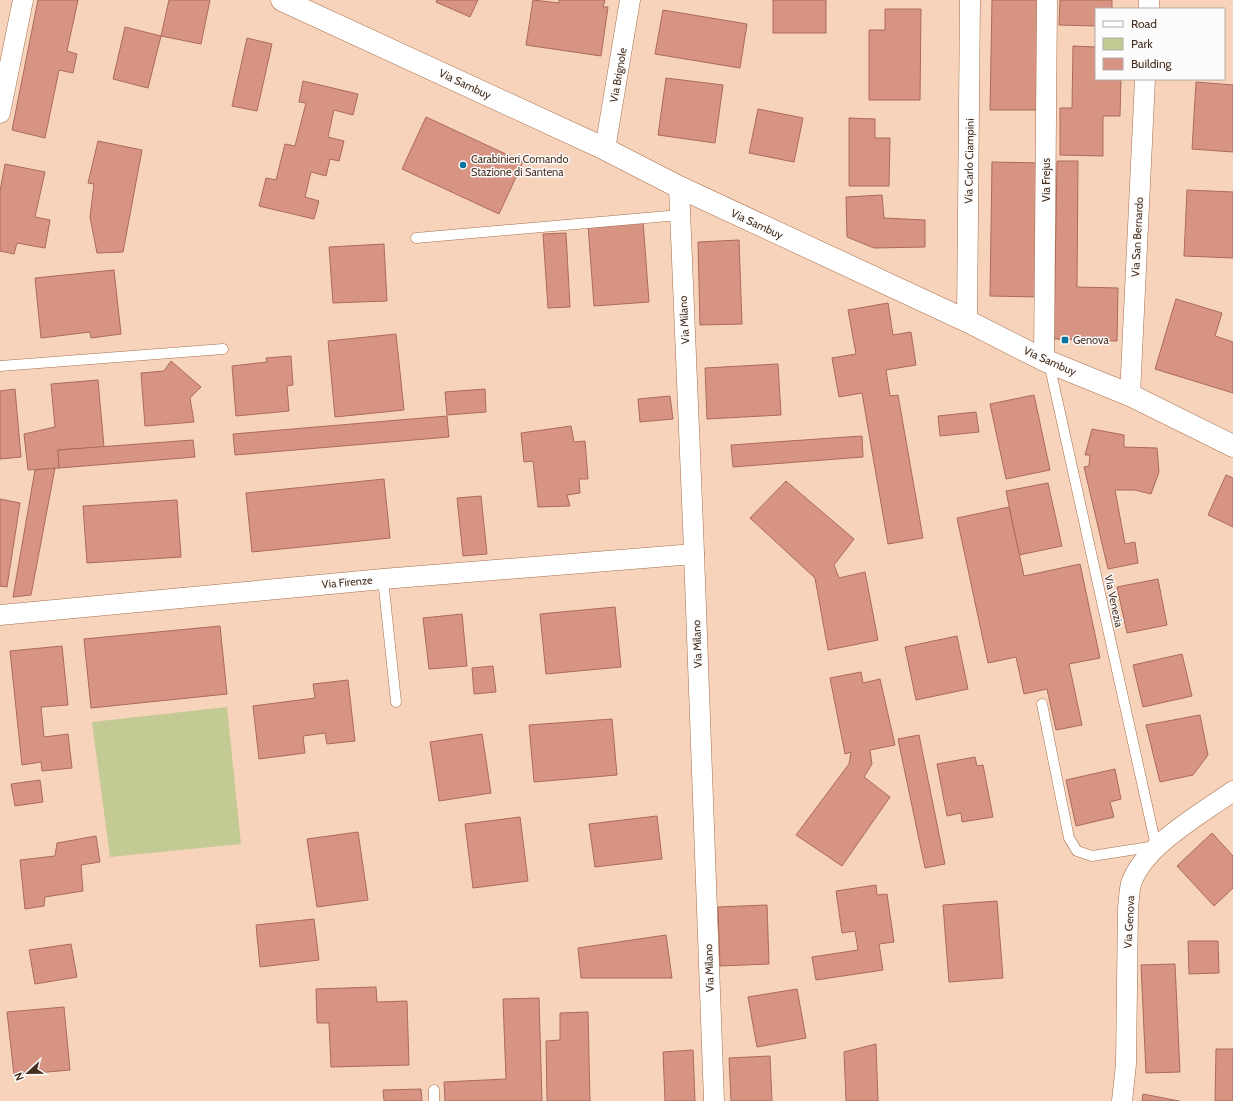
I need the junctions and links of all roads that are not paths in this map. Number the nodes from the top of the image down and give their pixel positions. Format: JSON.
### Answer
{"nodes":[{"id":1,"x":22,"y":0,"type":"edge"},
{"id":2,"x":282,"y":0,"type":"edge"},
{"id":3,"x":630,"y":0,"type":"edge"},
{"id":4,"x":970,"y":0,"type":"edge"},
{"id":5,"x":1047,"y":0,"type":"edge"},
{"id":6,"x":1145,"y":80,"type":"edge"},
{"id":7,"x":0,"y":113,"type":"edge"},
{"id":8,"x":605,"y":149,"type":"junction"},
{"id":9,"x":679,"y":187,"type":"junction"},
{"id":10,"x":680,"y":216,"type":"junction"},
{"id":11,"x":416,"y":238,"type":"dead end"},
{"id":12,"x":967,"y":321,"type":"junction"},
{"id":13,"x":223,"y":349,"type":"dead end"},
{"id":14,"x":1046,"y":360,"type":"junction"},
{"id":15,"x":0,"y":366,"type":"edge"},
{"id":16,"x":1130,"y":395,"type":"junction"},
{"id":17,"x":1233,"y":446,"type":"edge"},
{"id":18,"x":694,"y":554,"type":"junction"},
{"id":19,"x":383,"y":579,"type":"junction"},
{"id":20,"x":0,"y":615,"type":"edge"},
{"id":21,"x":396,"y":702,"type":"dead end"},
{"id":22,"x":1042,"y":704,"type":"dead end"},
{"id":23,"x":1233,"y":791,"type":"edge"},
{"id":24,"x":1156,"y":846,"type":"junction"},
{"id":25,"x":434,"y":1090,"type":"dead end"},
{"id":26,"x":434,"y":1101,"type":"edge"},
{"id":27,"x":714,"y":1101,"type":"edge"},
{"id":28,"x":1122,"y":1101,"type":"edge"}],
"edges":[{"from":1,"to":7,"type":"street"},
{"from":2,"to":8,"type":"street","name":"Via Sambuy"},
{"from":3,"to":8,"type":"street","name":"Via Brignole"},
{"from":4,"to":12,"type":"street","name":"Via Carlo Ciampini"},
{"from":5,"to":14,"type":"street","name":"Via Frejus"},
{"from":6,"to":16,"type":"street","name":"Via San Bernardo"},
{"from":8,"to":9,"type":"street","name":"Via Sambuy"},
{"from":9,"to":10,"type":"street","name":"Via Milano"},
{"from":9,"to":12,"type":"street","name":"Via Sambuy"},
{"from":10,"to":11,"type":"lane"},
{"from":10,"to":18,"type":"street","name":"Via Milano"},
{"from":12,"to":14,"type":"street","name":"Via Sambuy"},
{"from":13,"to":15,"type":"lane"},
{"from":14,"to":16,"type":"street","name":"Via Sambuy"},
{"from":14,"to":24,"type":"lane","name":"Via Venezia"},
{"from":16,"to":17,"type":"street","name":"Via Sambuy"},
{"from":18,"to":19,"type":"street","name":"Via Firenze"},
{"from":18,"to":27,"type":"street","name":"Via Milano"},
{"from":19,"to":20,"type":"street","name":"Via Firenze"},
{"from":19,"to":21,"type":"lane"},
{"from":22,"to":24,"type":"lane"},
{"from":23,"to":24,"type":"street","name":"Via Genova"},
{"from":24,"to":28,"type":"street","name":"Via Genova"},
{"from":25,"to":26,"type":"lane"}]}
